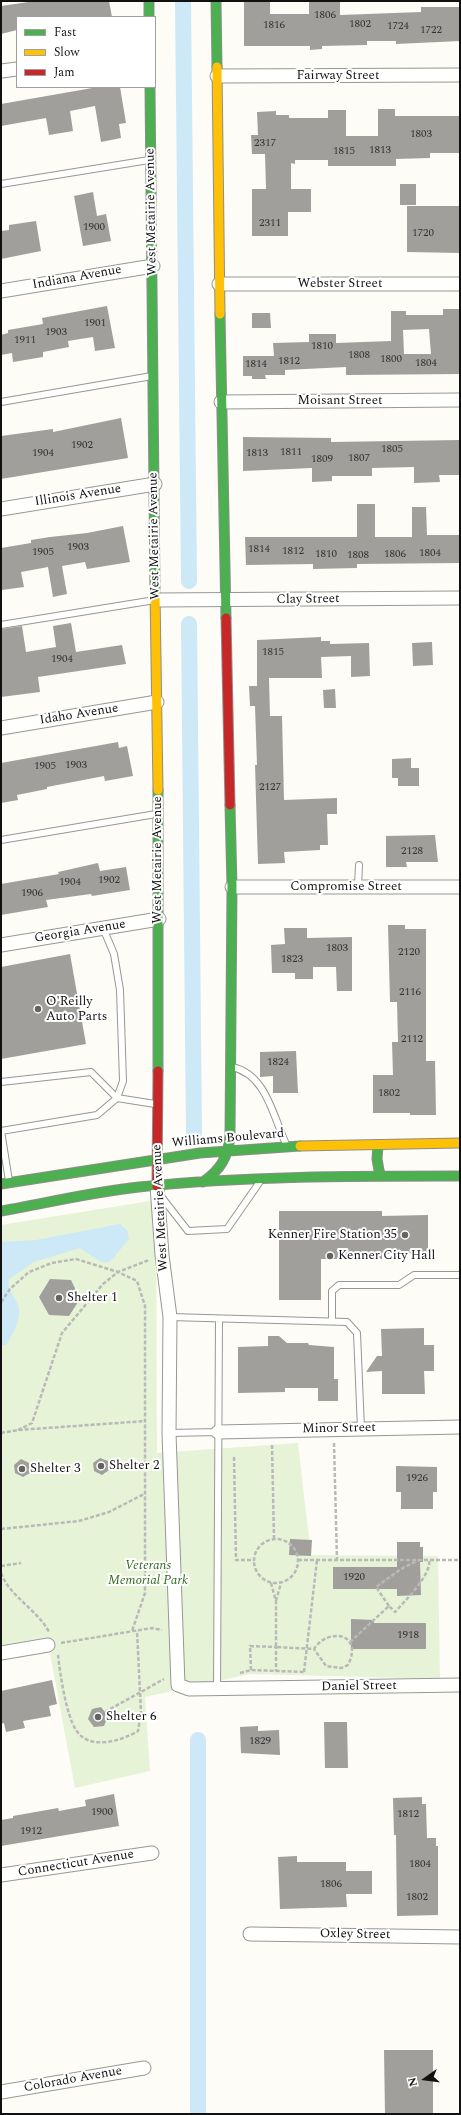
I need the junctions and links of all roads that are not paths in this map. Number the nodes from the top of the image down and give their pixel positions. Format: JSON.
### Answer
{"nodes":[{"id":1,"x":149,"y":1,"type":"edge"},
{"id":2,"x":216,"y":1,"type":"edge"},
{"id":3,"x":150,"y":16,"type":"edge"},
{"id":4,"x":16,"y":69,"type":"edge"},
{"id":5,"x":1,"y":71,"type":"edge"},
{"id":6,"x":460,"y":75,"type":"edge"},
{"id":7,"x":217,"y":76,"type":"junction"},
{"id":8,"x":150,"y":88,"type":"edge"},
{"id":9,"x":151,"y":160,"type":"junction"},
{"id":10,"x":1,"y":184,"type":"edge"},
{"id":11,"x":152,"y":266,"type":"junction"},
{"id":12,"x":219,"y":284,"type":"junction"},
{"id":13,"x":460,"y":284,"type":"edge"},
{"id":14,"x":1,"y":291,"type":"edge"},
{"id":15,"x":154,"y":376,"type":"junction"},
{"id":16,"x":460,"y":400,"type":"edge"},
{"id":17,"x":1,"y":402,"type":"edge"},
{"id":18,"x":221,"y":402,"type":"junction"},
{"id":19,"x":155,"y":484,"type":"junction"},
{"id":20,"x":1,"y":508,"type":"edge"},
{"id":21,"x":460,"y":598,"type":"edge"},
{"id":22,"x":156,"y":600,"type":"junction"},
{"id":23,"x":224,"y":601,"type":"junction"},
{"id":24,"x":1,"y":625,"type":"edge"},
{"id":25,"x":157,"y":702,"type":"junction"},
{"id":26,"x":1,"y":728,"type":"edge"},
{"id":27,"x":158,"y":814,"type":"junction"},
{"id":28,"x":1,"y":840,"type":"edge"},
{"id":29,"x":359,"y":865,"type":"dead end"},
{"id":30,"x":232,"y":887,"type":"junction"},
{"id":31,"x":358,"y":887,"type":"junction"},
{"id":32,"x":460,"y":887,"type":"edge"},
{"id":33,"x":159,"y":919,"type":"junction"},
{"id":34,"x":104,"y":928,"type":"junction"},
{"id":35,"x":1,"y":945,"type":"edge"},
{"id":36,"x":230,"y":1067,"type":"junction"},
{"id":37,"x":1,"y":1082,"type":"edge"},
{"id":38,"x":117,"y":1098,"type":"junction"},
{"id":39,"x":157,"y":1104,"type":"junction"},
{"id":40,"x":1,"y":1131,"type":"edge"},
{"id":41,"x":460,"y":1143,"type":"edge"},
{"id":42,"x":378,"y":1145,"type":"junction"},
{"id":43,"x":288,"y":1147,"type":"junction"},
{"id":44,"x":230,"y":1150,"type":"junction"},
{"id":45,"x":157,"y":1160,"type":"junction"},
{"id":46,"x":460,"y":1175,"type":"edge"},
{"id":47,"x":380,"y":1176,"type":"junction"},
{"id":48,"x":262,"y":1179,"type":"junction"},
{"id":49,"x":460,"y":1181,"type":"edge"},
{"id":50,"x":203,"y":1182,"type":"junction"},
{"id":51,"x":5,"y":1184,"type":"edge"},
{"id":52,"x":158,"y":1189,"type":"junction"},
{"id":53,"x":1,"y":1211,"type":"edge"},
{"id":54,"x":460,"y":1274,"type":"edge"},
{"id":55,"x":170,"y":1317,"type":"junction"},
{"id":56,"x":219,"y":1319,"type":"junction"},
{"id":57,"x":332,"y":1320,"type":"junction"},
{"id":58,"x":460,"y":1427,"type":"edge"},
{"id":59,"x":361,"y":1429,"type":"junction"},
{"id":60,"x":218,"y":1432,"type":"junction"},
{"id":61,"x":169,"y":1433,"type":"junction"},
{"id":62,"x":53,"y":1644,"type":"road end"},
{"id":63,"x":1,"y":1653,"type":"edge"},
{"id":64,"x":460,"y":1685,"type":"edge"},
{"id":65,"x":218,"y":1689,"type":"junction"},
{"id":66,"x":152,"y":1852,"type":"dead end"},
{"id":67,"x":1,"y":1875,"type":"edge"},
{"id":68,"x":250,"y":1934,"type":"dead end"},
{"id":69,"x":460,"y":1937,"type":"edge"},
{"id":70,"x":144,"y":2068,"type":"dead end"},
{"id":71,"x":1,"y":2092,"type":"edge"}],
"edges":[{"from":1,"to":3,"type":"main road"},
{"from":2,"to":7,"type":"main road"},
{"from":4,"to":5,"type":"street"},
{"from":6,"to":7,"type":"street","name":"Fairway Street"},
{"from":7,"to":12,"type":"main road"},
{"from":8,"to":9,"type":"main road","name":"West Metairie Avenue"},
{"from":9,"to":10,"type":"lane"},
{"from":9,"to":11,"type":"main road","name":"West Metairie Avenue"},
{"from":11,"to":14,"type":"street","name":"Indiana Avenue"},
{"from":11,"to":15,"type":"main road","name":"West Metairie Avenue"},
{"from":12,"to":13,"type":"street","name":"Webster Street"},
{"from":12,"to":18,"type":"main road"},
{"from":15,"to":17,"type":"lane"},
{"from":15,"to":19,"type":"main road","name":"West Metairie Avenue"},
{"from":16,"to":18,"type":"street","name":"Moisant Street"},
{"from":18,"to":23,"type":"main road"},
{"from":19,"to":20,"type":"street","name":"Illinois Avenue"},
{"from":19,"to":22,"type":"main road","name":"West Metairie Avenue"},
{"from":21,"to":23,"type":"street","name":"Clay Street"},
{"from":22,"to":23,"type":"street","name":"Clay Street"},
{"from":22,"to":24,"type":"lane"},
{"from":22,"to":25,"type":"main road","name":"West Metairie Avenue"},
{"from":23,"to":30,"type":"main road"},
{"from":25,"to":26,"type":"street","name":"Idaho Avenue"},
{"from":25,"to":27,"type":"main road","name":"West Metairie Avenue"},
{"from":27,"to":28,"type":"lane"},
{"from":27,"to":33,"type":"main road","name":"West Metairie Avenue"},
{"from":29,"to":31,"type":"lane"},
{"from":30,"to":31,"type":"street","name":"Compromise Street"},
{"from":30,"to":36,"type":"main road"},
{"from":31,"to":32,"type":"street","name":"Compromise Street"},
{"from":33,"to":34,"type":"street","name":"Georgia Avenue"},
{"from":33,"to":39,"type":"main road","name":"West Metairie Avenue"},
{"from":34,"to":35,"type":"street","name":"Georgia Avenue"},
{"from":34,"to":38,"type":"lane"},
{"from":36,"to":43,"type":"lane"},
{"from":36,"to":44,"type":"main road"},
{"from":37,"to":38,"type":"lane"},
{"from":38,"to":39,"type":"lane"},
{"from":38,"to":40,"type":"lane"},
{"from":39,"to":45,"type":"main road","name":"West Metairie Avenue"},
{"from":40,"to":51,"type":"lane"},
{"from":41,"to":42,"type":"main road","name":"Williams Boulevard"},
{"from":42,"to":43,"type":"main road","name":"Williams Boulevard"},
{"from":42,"to":47,"type":"main road"},
{"from":43,"to":44,"type":"main road","name":"Williams Boulevard"},
{"from":44,"to":45,"type":"main road","name":"Williams Boulevard"},
{"from":44,"to":50,"type":"main road"},
{"from":45,"to":51,"type":"main road","name":"Williams Boulevard"},
{"from":45,"to":52,"type":"main road","name":"West Metairie Avenue"},
{"from":46,"to":47,"type":"main road"},
{"from":46,"to":49,"type":"street"},
{"from":47,"to":48,"type":"main road"},
{"from":48,"to":50,"type":"main road"},
{"from":48,"to":52,"type":"lane"},
{"from":50,"to":52,"type":"main road"},
{"from":52,"to":53,"type":"main road"},
{"from":52,"to":55,"type":"street","name":"West Metairie Avenue"},
{"from":54,"to":57,"type":"lane"},
{"from":55,"to":56,"type":"lane"},
{"from":55,"to":61,"type":"street","name":"West Metairie Avenue"},
{"from":56,"to":57,"type":"lane"},
{"from":56,"to":60,"type":"lane"},
{"from":57,"to":59,"type":"lane"},
{"from":58,"to":59,"type":"street","name":"Minor Street"},
{"from":59,"to":60,"type":"street","name":"Minor Street"},
{"from":60,"to":61,"type":"lane"},
{"from":60,"to":65,"type":"lane"},
{"from":61,"to":65,"type":"street","name":"West Metairie Avenue"},
{"from":62,"to":63,"type":"street"},
{"from":64,"to":65,"type":"street","name":"Daniel Street"},
{"from":66,"to":67,"type":"street","name":"Connecticut Avenue"},
{"from":68,"to":69,"type":"street","name":"Oxley Street"},
{"from":70,"to":71,"type":"street","name":"Colorado Avenue"}]}
